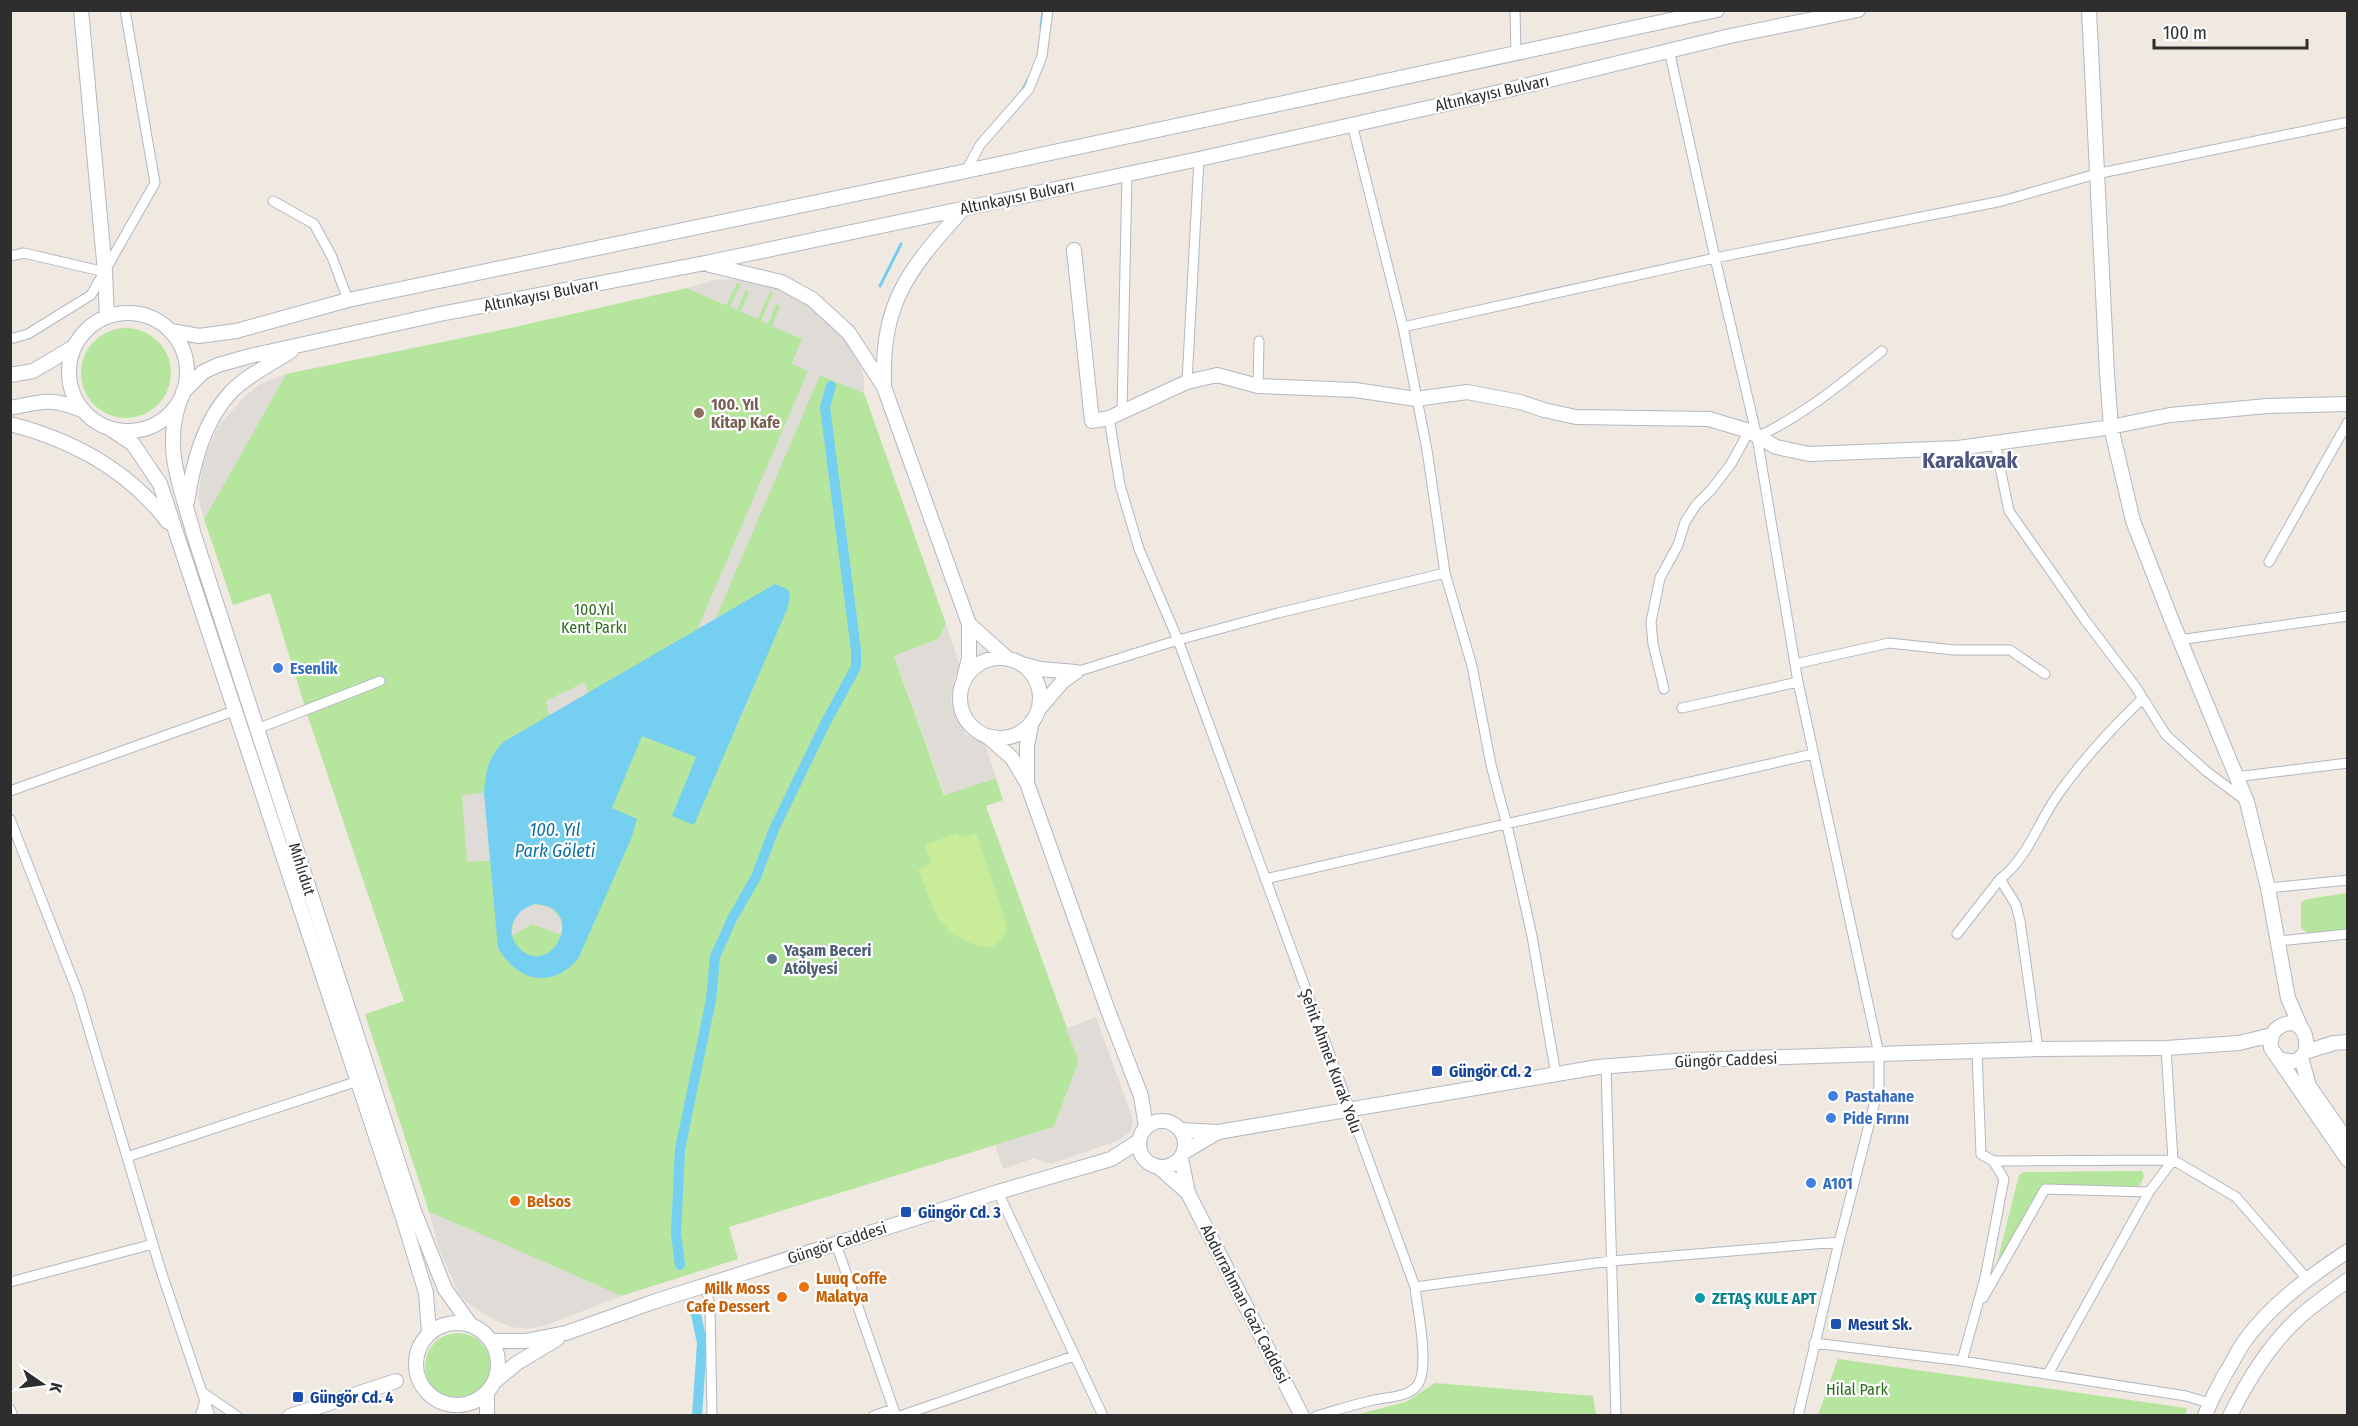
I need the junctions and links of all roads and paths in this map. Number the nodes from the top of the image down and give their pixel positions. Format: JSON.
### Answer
{"nodes":[{"id":1,"x":81,"y":10,"type":"edge"},
{"id":2,"x":124,"y":10,"type":"edge"},
{"id":3,"x":1048,"y":10,"type":"edge"},
{"id":4,"x":1515,"y":10,"type":"edge"},
{"id":5,"x":1717,"y":10,"type":"edge"},
{"id":6,"x":1812,"y":10,"type":"edge"},
{"id":7,"x":1858,"y":10,"type":"edge"},
{"id":8,"x":2089,"y":10,"type":"edge"},
{"id":9,"x":1700,"y":43,"type":"junction"},
{"id":10,"x":1669,"y":50,"type":"junction"},
{"id":11,"x":1516,"y":53,"type":"junction"},
{"id":12,"x":2348,"y":122,"type":"edge"},
{"id":13,"x":1352,"y":124,"type":"junction"},
{"id":14,"x":1199,"y":159,"type":"junction"},
{"id":15,"x":966,"y":171,"type":"junction"},
{"id":16,"x":1127,"y":174,"type":"junction"},
{"id":17,"x":2096,"y":174,"type":"junction"},
{"id":18,"x":273,"y":201,"type":"dead end"},
{"id":19,"x":964,"y":208,"type":"junction"},
{"id":20,"x":1074,"y":250,"type":"dead end"},
{"id":21,"x":10,"y":256,"type":"edge"},
{"id":22,"x":1715,"y":258,"type":"junction"},
{"id":23,"x":705,"y":264,"type":"junction"},
{"id":24,"x":105,"y":272,"type":"junction"},
{"id":25,"x":348,"y":300,"type":"junction"},
{"id":26,"x":107,"y":318,"type":"junction"},
{"id":27,"x":1403,"y":327,"type":"junction"},
{"id":28,"x":171,"y":331,"type":"junction"},
{"id":29,"x":10,"y":339,"type":"edge"},
{"id":30,"x":1259,"y":341,"type":"dead end"},
{"id":31,"x":301,"y":345,"type":"junction"},
{"id":32,"x":75,"y":346,"type":"junction"},
{"id":33,"x":1882,"y":351,"type":"dead end"},
{"id":34,"x":10,"y":375,"type":"edge"},
{"id":35,"x":1188,"y":382,"type":"junction"},
{"id":36,"x":1258,"y":386,"type":"junction"},
{"id":37,"x":884,"y":387,"type":"junction"},
{"id":38,"x":181,"y":397,"type":"junction"},
{"id":39,"x":1416,"y":399,"type":"junction"},
{"id":40,"x":2348,"y":404,"type":"edge"},
{"id":41,"x":10,"y":408,"type":"edge"},
{"id":42,"x":86,"y":412,"type":"junction"},
{"id":43,"x":1115,"y":415,"type":"junction"},
{"id":44,"x":2348,"y":422,"type":"edge"},
{"id":45,"x":10,"y":424,"type":"edge"},
{"id":46,"x":2111,"y":427,"type":"junction"},
{"id":47,"x":109,"y":428,"type":"junction"},
{"id":48,"x":1753,"y":434,"type":"junction"},
{"id":49,"x":1995,"y":443,"type":"junction"},
{"id":50,"x":187,"y":507,"type":"junction"},
{"id":51,"x":174,"y":529,"type":"junction"},
{"id":52,"x":2269,"y":562,"type":"dead end"},
{"id":53,"x":1445,"y":573,"type":"junction"},
{"id":54,"x":2348,"y":616,"type":"edge"},
{"id":55,"x":969,"y":624,"type":"junction"},
{"id":56,"x":1178,"y":640,"type":"junction"},
{"id":57,"x":2179,"y":640,"type":"junction"},
{"id":58,"x":1014,"y":661,"type":"junction"},
{"id":59,"x":1795,"y":664,"type":"junction"},
{"id":60,"x":1076,"y":672,"type":"junction"},
{"id":61,"x":2045,"y":674,"type":"dead end"},
{"id":62,"x":380,"y":681,"type":"dead end"},
{"id":63,"x":1798,"y":682,"type":"junction"},
{"id":64,"x":963,"y":683,"type":"junction"},
{"id":65,"x":1664,"y":689,"type":"dead end"},
{"id":66,"x":2142,"y":699,"type":"junction"},
{"id":67,"x":1682,"y":708,"type":"dead end"},
{"id":68,"x":234,"y":711,"type":"junction"},
{"id":69,"x":1035,"y":716,"type":"junction"},
{"id":70,"x":257,"y":729,"type":"junction"},
{"id":71,"x":987,"y":736,"type":"junction"},
{"id":72,"x":1813,"y":754,"type":"junction"},
{"id":73,"x":2348,"y":763,"type":"edge"},
{"id":74,"x":2235,"y":777,"type":"junction"},
{"id":75,"x":1027,"y":783,"type":"junction"},
{"id":76,"x":10,"y":791,"type":"edge"},
{"id":77,"x":2247,"y":802,"type":"junction"},
{"id":78,"x":10,"y":819,"type":"edge"},
{"id":79,"x":1507,"y":825,"type":"junction"},
{"id":80,"x":1266,"y":879,"type":"junction"},
{"id":81,"x":2000,"y":879,"type":"junction"},
{"id":82,"x":2348,"y":880,"type":"edge"},
{"id":83,"x":2268,"y":888,"type":"junction"},
{"id":84,"x":1957,"y":934,"type":"dead end"},
{"id":85,"x":2348,"y":934,"type":"edge"},
{"id":86,"x":2278,"y":941,"type":"junction"},
{"id":87,"x":2288,"y":998,"type":"junction"},
{"id":88,"x":2273,"y":1032,"type":"junction"},
{"id":89,"x":2304,"y":1033,"type":"junction"},
{"id":90,"x":2341,"y":1042,"type":"edge"},
{"id":91,"x":2238,"y":1043,"type":"junction"},
{"id":92,"x":2166,"y":1048,"type":"junction"},
{"id":93,"x":2038,"y":1049,"type":"junction"},
{"id":94,"x":1977,"y":1052,"type":"junction"},
{"id":95,"x":1879,"y":1054,"type":"junction"},
{"id":96,"x":2303,"y":1054,"type":"junction"},
{"id":97,"x":2276,"y":1056,"type":"junction"},
{"id":98,"x":1606,"y":1066,"type":"junction"},
{"id":99,"x":1556,"y":1075,"type":"junction"},
{"id":100,"x":358,"y":1081,"type":"junction"},
{"id":101,"x":1141,"y":1096,"type":"junction"},
{"id":102,"x":1348,"y":1108,"type":"junction"},
{"id":103,"x":1168,"y":1122,"type":"junction"},
{"id":104,"x":1146,"y":1127,"type":"junction"},
{"id":105,"x":1180,"y":1130,"type":"junction"},
{"id":106,"x":1218,"y":1132,"type":"junction"},
{"id":107,"x":1139,"y":1141,"type":"junction"},
{"id":108,"x":2348,"y":1142,"type":"edge"},
{"id":109,"x":1183,"y":1155,"type":"junction"},
{"id":110,"x":127,"y":1157,"type":"junction"},
{"id":111,"x":1111,"y":1159,"type":"junction"},
{"id":112,"x":2173,"y":1160,"type":"junction"},
{"id":113,"x":2348,"y":1160,"type":"edge"},
{"id":114,"x":1993,"y":1161,"type":"junction"},
{"id":115,"x":1146,"y":1162,"type":"junction"},
{"id":116,"x":1161,"y":1168,"type":"junction"},
{"id":117,"x":998,"y":1192,"type":"junction"},
{"id":118,"x":2149,"y":1192,"type":"junction"},
{"id":119,"x":1188,"y":1193,"type":"junction"},
{"id":120,"x":1839,"y":1242,"type":"junction"},
{"id":121,"x":153,"y":1244,"type":"junction"},
{"id":122,"x":836,"y":1244,"type":"junction"},
{"id":123,"x":2348,"y":1251,"type":"edge"},
{"id":124,"x":1611,"y":1260,"type":"junction"},
{"id":125,"x":2308,"y":1280,"type":"junction"},
{"id":126,"x":2348,"y":1280,"type":"edge"},
{"id":127,"x":10,"y":1282,"type":"edge"},
{"id":128,"x":706,"y":1285,"type":"junction"},
{"id":129,"x":1415,"y":1287,"type":"junction"},
{"id":130,"x":1976,"y":1309,"type":"junction"},
{"id":131,"x":470,"y":1324,"type":"junction"},
{"id":132,"x":429,"y":1333,"type":"junction"},
{"id":133,"x":566,"y":1333,"type":"junction"},
{"id":134,"x":492,"y":1341,"type":"junction"},
{"id":135,"x":1814,"y":1343,"type":"junction"},
{"id":136,"x":1074,"y":1356,"type":"junction"},
{"id":137,"x":416,"y":1357,"type":"junction"},
{"id":138,"x":1962,"y":1360,"type":"junction"},
{"id":139,"x":2048,"y":1374,"type":"junction"},
{"id":140,"x":396,"y":1381,"type":"junction"},
{"id":141,"x":491,"y":1387,"type":"junction"},
{"id":142,"x":427,"y":1392,"type":"junction"},
{"id":143,"x":203,"y":1396,"type":"junction"},
{"id":144,"x":441,"y":1403,"type":"junction"},
{"id":145,"x":10,"y":1409,"type":"edge"},
{"id":146,"x":2207,"y":1409,"type":"edge"},
{"id":147,"x":896,"y":1413,"type":"edge"},
{"id":148,"x":13,"y":1416,"type":"edge"},
{"id":149,"x":200,"y":1416,"type":"edge"},
{"id":150,"x":210,"y":1416,"type":"edge"},
{"id":151,"x":237,"y":1416,"type":"edge"},
{"id":152,"x":290,"y":1416,"type":"edge"},
{"id":153,"x":455,"y":1416,"type":"edge"},
{"id":154,"x":486,"y":1416,"type":"edge"},
{"id":155,"x":712,"y":1416,"type":"edge"},
{"id":156,"x":873,"y":1416,"type":"edge"},
{"id":157,"x":1103,"y":1416,"type":"edge"},
{"id":158,"x":1302,"y":1416,"type":"edge"},
{"id":159,"x":1316,"y":1416,"type":"edge"},
{"id":160,"x":1616,"y":1416,"type":"edge"},
{"id":161,"x":1798,"y":1416,"type":"edge"},
{"id":162,"x":2230,"y":1416,"type":"edge"}],
"edges":[{"from":1,"to":24,"type":"main road"},
{"from":2,"to":24,"type":"street"},
{"from":3,"to":15,"type":"street"},
{"from":4,"to":11,"type":"street"},
{"from":5,"to":11,"type":"main road","name":"Altınkayısı Bulvarı"},
{"from":6,"to":9,"type":"main road"},
{"from":7,"to":9,"type":"main road","name":"Altınkayısı Bulvarı"},
{"from":8,"to":17,"type":"main road"},
{"from":9,"to":10,"type":"main road","name":"Altınkayısı Bulvarı"},
{"from":10,"to":13,"type":"main road","name":"Altınkayısı Bulvarı"},
{"from":10,"to":22,"type":"street"},
{"from":11,"to":15,"type":"main road","name":"Altınkayısı Bulvarı"},
{"from":12,"to":17,"type":"street"},
{"from":13,"to":14,"type":"main road","name":"Altınkayısı Bulvarı"},
{"from":13,"to":27,"type":"street"},
{"from":14,"to":16,"type":"main road","name":"Altınkayısı Bulvarı"},
{"from":14,"to":35,"type":"street"},
{"from":15,"to":25,"type":"main road","name":"Altınkayısı Bulvarı"},
{"from":16,"to":19,"type":"main road","name":"Altınkayısı Bulvarı"},
{"from":16,"to":43,"type":"street","name":"Şehit Ahmet Kurak Yolu"},
{"from":17,"to":22,"type":"street"},
{"from":17,"to":46,"type":"main road"},
{"from":18,"to":25,"type":"street"},
{"from":19,"to":23,"type":"main road","name":"Altınkayısı Bulvarı"},
{"from":19,"to":37,"type":"main road"},
{"from":20,"to":43,"type":"main road"},
{"from":21,"to":24,"type":"street"},
{"from":22,"to":27,"type":"street"},
{"from":22,"to":48,"type":"street"},
{"from":23,"to":31,"type":"main road","name":"Altınkayısı Bulvarı"},
{"from":23,"to":37,"type":"main road"},
{"from":24,"to":26,"type":"main road"},
{"from":24,"to":29,"type":"street"},
{"from":25,"to":28,"type":"main road","name":"Altınkayısı Bulvarı"},
{"from":26,"to":28,"type":"main road"},
{"from":26,"to":32,"type":"main road"},
{"from":27,"to":39,"type":"street"},
{"from":28,"to":38,"type":"main road"},
{"from":30,"to":36,"type":"street"},
{"from":31,"to":38,"type":"main road","name":"Altınkayısı Bulvarı"},
{"from":31,"to":50,"type":"main road"},
{"from":32,"to":34,"type":"main road"},
{"from":32,"to":42,"type":"main road"},
{"from":33,"to":48,"type":"street"},
{"from":35,"to":36,"type":"main road"},
{"from":35,"to":43,"type":"main road"},
{"from":36,"to":39,"type":"main road"},
{"from":37,"to":55,"type":"main road"},
{"from":38,"to":47,"type":"main road"},
{"from":38,"to":50,"type":"main road","name":"Mıhlıdut"},
{"from":39,"to":48,"type":"main road"},
{"from":39,"to":53,"type":"street"},
{"from":40,"to":46,"type":"main road"},
{"from":41,"to":42,"type":"main road"},
{"from":42,"to":47,"type":"main road"},
{"from":43,"to":56,"type":"street","name":"Şehit Ahmet Kurak Yolu"},
{"from":44,"to":52,"type":"street"},
{"from":45,"to":51,"type":"main road"},
{"from":46,"to":49,"type":"main road"},
{"from":46,"to":57,"type":"main road"},
{"from":47,"to":51,"type":"main road","name":"Mıhlıdut"},
{"from":48,"to":49,"type":"main road"},
{"from":48,"to":59,"type":"street"},
{"from":48,"to":65,"type":"street"},
{"from":49,"to":66,"type":"street"},
{"from":50,"to":70,"type":"main road","name":"Mıhlıdut"},
{"from":51,"to":68,"type":"main road","name":"Mıhlıdut"},
{"from":53,"to":56,"type":"street"},
{"from":53,"to":79,"type":"street"},
{"from":54,"to":57,"type":"street"},
{"from":55,"to":58,"type":"main road"},
{"from":55,"to":64,"type":"main road"},
{"from":56,"to":60,"type":"street"},
{"from":56,"to":80,"type":"street","name":"Şehit Ahmet Kurak Yolu"},
{"from":57,"to":74,"type":"main road"},
{"from":58,"to":60,"type":"main road"},
{"from":58,"to":64,"type":"main road"},
{"from":58,"to":69,"type":"main road"},
{"from":59,"to":61,"type":"street"},
{"from":59,"to":63,"type":"street"},
{"from":60,"to":69,"type":"main road"},
{"from":62,"to":70,"type":"street"},
{"from":63,"to":67,"type":"street"},
{"from":63,"to":72,"type":"street"},
{"from":64,"to":71,"type":"main road"},
{"from":66,"to":77,"type":"street"},
{"from":66,"to":81,"type":"street"},
{"from":68,"to":76,"type":"street"},
{"from":68,"to":100,"type":"main road","name":"Mıhlıdut"},
{"from":69,"to":71,"type":"main road"},
{"from":69,"to":75,"type":"main road"},
{"from":70,"to":131,"type":"main road","name":"Mıhlıdut"},
{"from":71,"to":75,"type":"main road"},
{"from":72,"to":79,"type":"street"},
{"from":72,"to":95,"type":"street"},
{"from":73,"to":74,"type":"street"},
{"from":74,"to":77,"type":"main road"},
{"from":75,"to":101,"type":"main road"},
{"from":77,"to":83,"type":"main road"},
{"from":78,"to":110,"type":"street"},
{"from":79,"to":80,"type":"street"},
{"from":79,"to":99,"type":"street"},
{"from":80,"to":102,"type":"street","name":"Şehit Ahmet Kurak Yolu"},
{"from":81,"to":84,"type":"street"},
{"from":81,"to":93,"type":"street"},
{"from":82,"to":83,"type":"street"},
{"from":83,"to":86,"type":"main road"},
{"from":85,"to":86,"type":"street"},
{"from":86,"to":87,"type":"main road"},
{"from":87,"to":88,"type":"main road"},
{"from":87,"to":89,"type":"main road"},
{"from":88,"to":89,"type":"main road","name":"Güngör Caddesi"},
{"from":88,"to":91,"type":"main road","name":"Güngör Caddesi"},
{"from":88,"to":97,"type":"main road"},
{"from":89,"to":90,"type":"main road","name":"Güngör Caddesi"},
{"from":89,"to":96,"type":"main road"},
{"from":90,"to":96,"type":"main road","name":"Güngör Caddesi"},
{"from":91,"to":92,"type":"main road","name":"Güngör Caddesi"},
{"from":91,"to":97,"type":"main road","name":"Güngör Caddesi"},
{"from":92,"to":93,"type":"main road","name":"Güngör Caddesi"},
{"from":92,"to":112,"type":"street"},
{"from":93,"to":94,"type":"main road","name":"Güngör Caddesi"},
{"from":94,"to":95,"type":"main road","name":"Güngör Caddesi"},
{"from":94,"to":114,"type":"street"},
{"from":95,"to":98,"type":"main road","name":"Güngör Caddesi"},
{"from":95,"to":120,"type":"street"},
{"from":96,"to":97,"type":"main road","name":"Güngör Caddesi"},
{"from":96,"to":108,"type":"main road"},
{"from":97,"to":113,"type":"main road"},
{"from":98,"to":99,"type":"main road","name":"Güngör Caddesi"},
{"from":98,"to":124,"type":"street"},
{"from":99,"to":102,"type":"main road","name":"Güngör Caddesi"},
{"from":100,"to":110,"type":"street"},
{"from":100,"to":132,"type":"main road","name":"Mıhlıdut"},
{"from":101,"to":103,"type":"main road"},
{"from":101,"to":104,"type":"main road"},
{"from":102,"to":106,"type":"main road","name":"Güngör Caddesi"},
{"from":102,"to":129,"type":"street","name":"Şehit Ahmet Kurak Yolu"},
{"from":103,"to":104,"type":"main road"},
{"from":103,"to":105,"type":"main road"},
{"from":104,"to":107,"type":"main road"},
{"from":105,"to":106,"type":"main road","name":"Güngör Caddesi"},
{"from":105,"to":109,"type":"main road"},
{"from":106,"to":109,"type":"main road","name":"Güngör Caddesi"},
{"from":107,"to":111,"type":"main road","name":"Güngör Caddesi"},
{"from":107,"to":115,"type":"main road"},
{"from":109,"to":116,"type":"main road"},
{"from":109,"to":119,"type":"main road","name":"Abdurrahman Gazi Caddesi"},
{"from":110,"to":121,"type":"street"},
{"from":111,"to":115,"type":"main road","name":"Güngör Caddesi"},
{"from":111,"to":117,"type":"main road","name":"Güngör Caddesi"},
{"from":112,"to":114,"type":"street"},
{"from":112,"to":118,"type":"street"},
{"from":112,"to":125,"type":"street"},
{"from":114,"to":130,"type":"street"},
{"from":115,"to":116,"type":"main road"},
{"from":116,"to":119,"type":"main road","name":"Abdurrahman Gazi Caddesi"},
{"from":117,"to":122,"type":"main road","name":"Güngör Caddesi"},
{"from":117,"to":136,"type":"street"},
{"from":118,"to":130,"type":"street"},
{"from":118,"to":139,"type":"street"},
{"from":119,"to":158,"type":"main road","name":"Abdurrahman Gazi Caddesi"},
{"from":120,"to":124,"type":"street"},
{"from":120,"to":135,"type":"street"},
{"from":121,"to":127,"type":"street"},
{"from":121,"to":143,"type":"street"},
{"from":122,"to":128,"type":"main road","name":"Güngör Caddesi"},
{"from":122,"to":147,"type":"street"},
{"from":123,"to":125,"type":"main road"},
{"from":124,"to":129,"type":"street"},
{"from":124,"to":160,"type":"street"},
{"from":125,"to":146,"type":"main road"},
{"from":126,"to":162,"type":"main road"},
{"from":128,"to":133,"type":"main road","name":"Güngör Caddesi"},
{"from":128,"to":155,"type":"street"},
{"from":129,"to":159,"type":"street","name":"Şehit Ahmet Kurak Yolu"},
{"from":130,"to":138,"type":"street"},
{"from":131,"to":132,"type":"main road"},
{"from":131,"to":134,"type":"main road"},
{"from":132,"to":137,"type":"main road"},
{"from":133,"to":134,"type":"main road"},
{"from":133,"to":141,"type":"main road"},
{"from":134,"to":141,"type":"main road"},
{"from":135,"to":138,"type":"street"},
{"from":135,"to":161,"type":"street"},
{"from":136,"to":147,"type":"street"},
{"from":136,"to":157,"type":"street"},
{"from":137,"to":140,"type":"main road"},
{"from":137,"to":142,"type":"main road"},
{"from":138,"to":139,"type":"street"},
{"from":139,"to":146,"type":"street"},
{"from":140,"to":142,"type":"main road"},
{"from":140,"to":152,"type":"main road"},
{"from":141,"to":144,"type":"main road"},
{"from":141,"to":154,"type":"main road"},
{"from":142,"to":144,"type":"main road"},
{"from":143,"to":149,"type":"street"},
{"from":143,"to":150,"type":"street"},
{"from":143,"to":151,"type":"street"},
{"from":144,"to":153,"type":"main road"},
{"from":145,"to":148,"type":"street"},
{"from":147,"to":156,"type":"street"}]}
